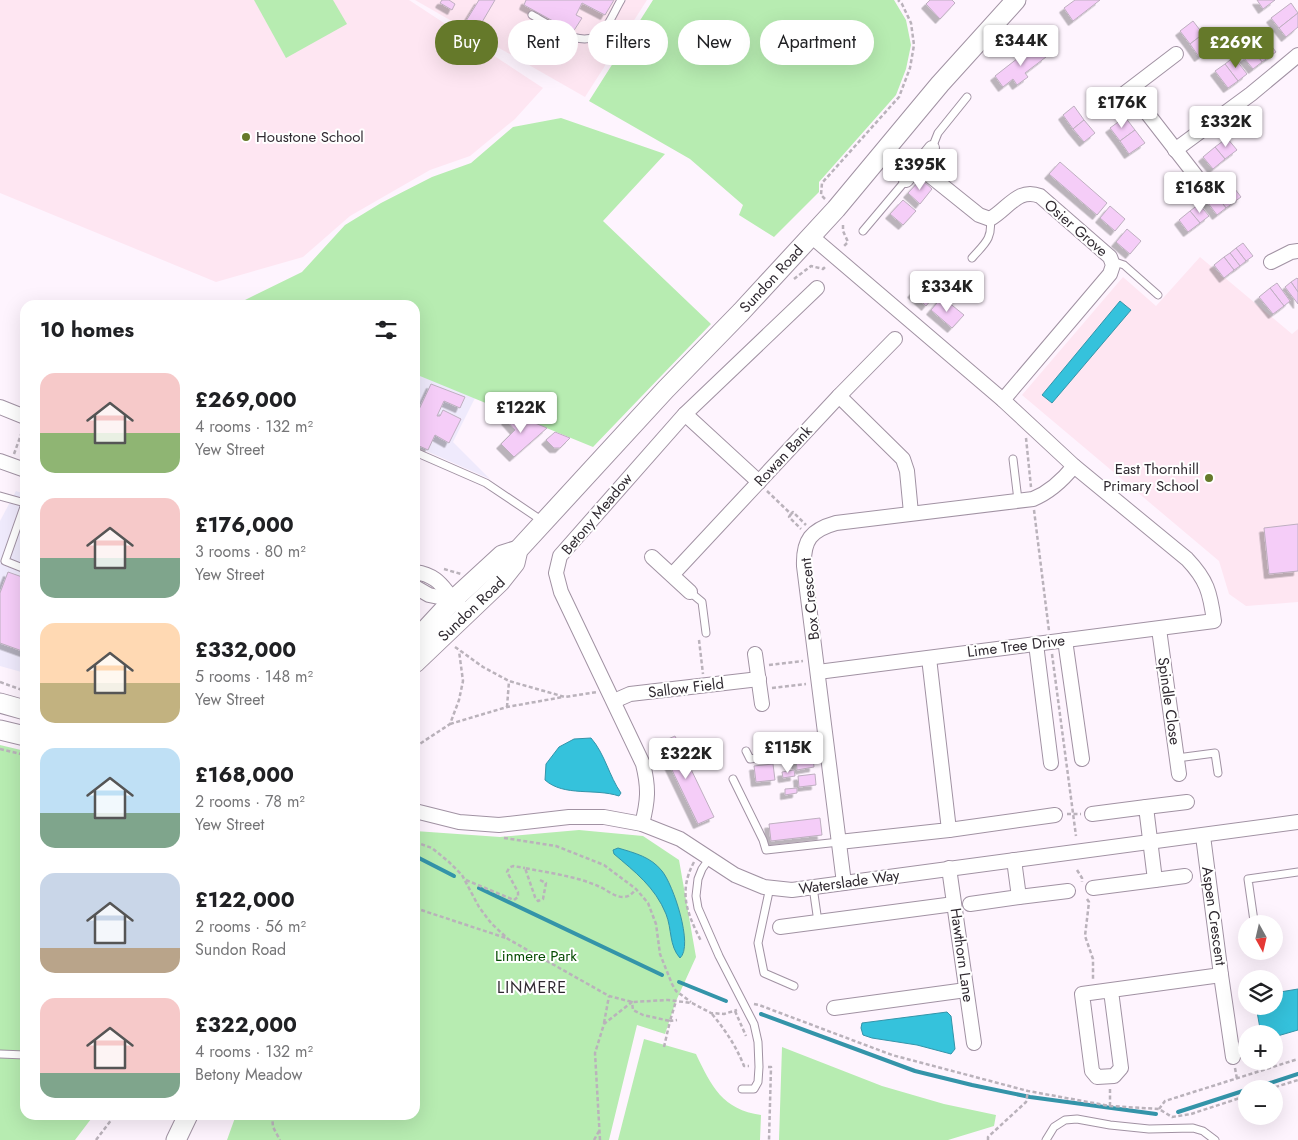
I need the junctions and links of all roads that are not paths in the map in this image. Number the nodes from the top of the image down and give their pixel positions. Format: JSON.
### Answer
{"nodes":[{"id":1,"x":621,"y":0,"type":"edge"},
{"id":2,"x":1016,"y":0,"type":"edge"},
{"id":3,"x":532,"y":15,"type":"dead end"},
{"id":4,"x":1176,"y":54,"type":"dead end"},
{"id":5,"x":1298,"y":55,"type":"edge"},
{"id":6,"x":1130,"y":90,"type":"junction"},
{"id":7,"x":967,"y":97,"type":"dead end"},
{"id":8,"x":1104,"y":109,"type":"dead end"},
{"id":9,"x":932,"y":148,"type":"joint"},
{"id":10,"x":1175,"y":150,"type":"junction"},
{"id":11,"x":918,"y":166,"type":"junction"},
{"id":12,"x":906,"y":180,"type":"joint"},
{"id":13,"x":1186,"y":188,"type":"dead end"},
{"id":14,"x":990,"y":219,"type":"junction"},
{"id":15,"x":862,"y":231,"type":"dead end"},
{"id":16,"x":811,"y":236,"type":"junction"},
{"id":17,"x":1298,"y":251,"type":"edge"},
{"id":18,"x":972,"y":258,"type":"dead end"},
{"id":19,"x":1271,"y":262,"type":"dead end"},
{"id":20,"x":1113,"y":265,"type":"junction"},
{"id":21,"x":817,"y":288,"type":"dead end"},
{"id":22,"x":1158,"y":295,"type":"dead end"},
{"id":23,"x":895,"y":339,"type":"dead end"},
{"id":24,"x":839,"y":396,"type":"junction"},
{"id":25,"x":1002,"y":400,"type":"junction"},
{"id":26,"x":0,"y":408,"type":"edge"},
{"id":27,"x":20,"y":414,"type":"edge"},
{"id":28,"x":685,"y":414,"type":"junction"},
{"id":29,"x":420,"y":454,"type":"edge"},
{"id":30,"x":1013,"y":459,"type":"dead end"},
{"id":31,"x":5,"y":463,"type":"edge"},
{"id":32,"x":1074,"y":466,"type":"junction"},
{"id":33,"x":20,"y":468,"type":"edge"},
{"id":34,"x":759,"y":482,"type":"junction"},
{"id":35,"x":0,"y":496,"type":"edge"},
{"id":36,"x":1018,"y":500,"type":"junction"},
{"id":37,"x":20,"y":502,"type":"edge"},
{"id":38,"x":911,"y":513,"type":"junction"},
{"id":39,"x":20,"y":518,"type":"edge"},
{"id":40,"x":544,"y":522,"type":"junction"},
{"id":41,"x":518,"y":550,"type":"junction"},
{"id":42,"x":652,"y":557,"type":"dead end"},
{"id":43,"x":20,"y":567,"type":"edge"},
{"id":44,"x":420,"y":573,"type":"edge"},
{"id":45,"x":672,"y":574,"type":"junction"},
{"id":46,"x":420,"y":590,"type":"edge"},
{"id":47,"x":690,"y":592,"type":"joint"},
{"id":48,"x":453,"y":600,"type":"junction"},
{"id":49,"x":468,"y":614,"type":"junction"},
{"id":50,"x":1159,"y":629,"type":"junction"},
{"id":51,"x":706,"y":633,"type":"road end"},
{"id":52,"x":420,"y":636,"type":"edge"},
{"id":53,"x":1065,"y":640,"type":"junction"},
{"id":54,"x":1036,"y":644,"type":"junction"},
{"id":55,"x":420,"y":658,"type":"edge"},
{"id":56,"x":929,"y":658,"type":"junction"},
{"id":57,"x":818,"y":671,"type":"junction"},
{"id":58,"x":759,"y":679,"type":"road end"},
{"id":59,"x":614,"y":701,"type":"junction"},
{"id":60,"x":0,"y":703,"type":"edge"},
{"id":61,"x":20,"y":709,"type":"edge"},
{"id":62,"x":0,"y":730,"type":"edge"},
{"id":63,"x":20,"y":735,"type":"edge"},
{"id":64,"x":828,"y":747,"type":"junction"},
{"id":65,"x":746,"y":751,"type":"dead end"},
{"id":66,"x":1177,"y":758,"type":"junction"},
{"id":67,"x":1082,"y":759,"type":"dead end"},
{"id":68,"x":1051,"y":762,"type":"dead end"},
{"id":69,"x":1218,"y":773,"type":"dead end"},
{"id":70,"x":1179,"y":774,"type":"dead end"},
{"id":71,"x":733,"y":779,"type":"dead end"},
{"id":72,"x":1187,"y":802,"type":"dead end"},
{"id":73,"x":1146,"y":807,"type":"junction"},
{"id":74,"x":420,"y":812,"type":"edge"},
{"id":75,"x":1092,"y":814,"type":"road end"},
{"id":76,"x":1055,"y":815,"type":"road end"},
{"id":77,"x":1298,"y":822,"type":"edge"},
{"id":78,"x":642,"y":824,"type":"junction"},
{"id":79,"x":949,"y":830,"type":"junction"},
{"id":80,"x":1203,"y":836,"type":"junction"},
{"id":81,"x":839,"y":842,"type":"junction"},
{"id":82,"x":1150,"y":843,"type":"junction"},
{"id":83,"x":709,"y":858,"type":"junction"},
{"id":84,"x":1014,"y":860,"type":"junction"},
{"id":85,"x":949,"y":868,"type":"junction"},
{"id":86,"x":1298,"y":872,"type":"edge"},
{"id":87,"x":1185,"y":876,"type":"dead end"},
{"id":88,"x":1155,"y":880,"type":"junction"},
{"id":89,"x":844,"y":883,"type":"junction"},
{"id":90,"x":770,"y":887,"type":"junction"},
{"id":91,"x":813,"y":887,"type":"junction"},
{"id":92,"x":1093,"y":888,"type":"dead end"},
{"id":93,"x":1068,"y":891,"type":"dead end"},
{"id":94,"x":1019,"y":897,"type":"junction"},
{"id":95,"x":954,"y":904,"type":"junction"},
{"id":96,"x":970,"y":904,"type":"dead end"},
{"id":97,"x":1253,"y":915,"type":"edge"},
{"id":98,"x":818,"y":922,"type":"junction"},
{"id":99,"x":780,"y":927,"type":"dead end"},
{"id":100,"x":1222,"y":975,"type":"junction"},
{"id":101,"x":794,"y":986,"type":"dead end"},
{"id":102,"x":966,"y":990,"type":"junction"},
{"id":103,"x":1111,"y":991,"type":"junction"},
{"id":104,"x":834,"y":1008,"type":"dead end"},
{"id":105,"x":974,"y":1043,"type":"dead end"},
{"id":106,"x":0,"y":1054,"type":"edge"},
{"id":107,"x":20,"y":1055,"type":"edge"},
{"id":108,"x":1233,"y":1057,"type":"dead end"},
{"id":109,"x":742,"y":1089,"type":"dead end"},
{"id":110,"x":186,"y":1120,"type":"edge"},
{"id":111,"x":176,"y":1140,"type":"edge"},
{"id":112,"x":1046,"y":1140,"type":"edge"},
{"id":113,"x":1214,"y":1140,"type":"edge"}],
"edges":[{"from":1,"to":3,"type":"lane"},
{"from":2,"to":16,"type":"street","name":"Sundon Road"},
{"from":4,"to":6,"type":"street"},
{"from":5,"to":10,"type":"street"},
{"from":6,"to":8,"type":"street"},
{"from":6,"to":10,"type":"street"},
{"from":7,"to":9,"type":"lane"},
{"from":9,"to":11,"type":"street"},
{"from":10,"to":13,"type":"street"},
{"from":11,"to":12,"type":"street"},
{"from":11,"to":14,"type":"street"},
{"from":12,"to":15,"type":"lane"},
{"from":14,"to":18,"type":"lane"},
{"from":14,"to":20,"type":"street","name":"Osier Grove"},
{"from":16,"to":25,"type":"street"},
{"from":16,"to":40,"type":"street","name":"Sundon Road"},
{"from":17,"to":19,"type":"street"},
{"from":20,"to":22,"type":"lane"},
{"from":20,"to":25,"type":"street","name":"Osier Grove"},
{"from":21,"to":28,"type":"street","name":"Betony Meadow"},
{"from":23,"to":24,"type":"street","name":"Rowan Bank"},
{"from":24,"to":34,"type":"street","name":"Rowan Bank"},
{"from":24,"to":38,"type":"street"},
{"from":25,"to":32,"type":"street"},
{"from":26,"to":27,"type":"street"},
{"from":28,"to":34,"type":"street"},
{"from":28,"to":59,"type":"street","name":"Betony Meadow"},
{"from":29,"to":40,"type":"lane"},
{"from":30,"to":36,"type":"lane"},
{"from":31,"to":33,"type":"street"},
{"from":32,"to":36,"type":"street"},
{"from":32,"to":50,"type":"street","name":"Lime Tree Drive"},
{"from":34,"to":45,"type":"street","name":"Rowan Bank"},
{"from":35,"to":37,"type":"lane"},
{"from":36,"to":38,"type":"street"},
{"from":38,"to":57,"type":"street","name":"Box Crescent"},
{"from":39,"to":43,"type":"lane"},
{"from":40,"to":41,"type":"street","name":"Sundon Road"},
{"from":41,"to":48,"type":"street","name":"Sundon Road"},
{"from":41,"to":49,"type":"street","name":"Sundon Road"},
{"from":42,"to":45,"type":"street"},
{"from":44,"to":48,"type":"street"},
{"from":45,"to":47,"type":"street"},
{"from":46,"to":48,"type":"street"},
{"from":47,"to":51,"type":"lane"},
{"from":48,"to":49,"type":"street"},
{"from":48,"to":52,"type":"street","name":"Sundon Road"},
{"from":49,"to":55,"type":"street","name":"Sundon Road"},
{"from":50,"to":53,"type":"street","name":"Lime Tree Drive"},
{"from":50,"to":66,"type":"street","name":"Spindle Close"},
{"from":53,"to":54,"type":"street","name":"Lime Tree Drive"},
{"from":53,"to":67,"type":"street"},
{"from":54,"to":56,"type":"street","name":"Lime Tree Drive"},
{"from":54,"to":68,"type":"street"},
{"from":56,"to":57,"type":"street","name":"Lime Tree Drive"},
{"from":56,"to":79,"type":"street"},
{"from":57,"to":64,"type":"street","name":"Box Crescent"},
{"from":58,"to":59,"type":"street","name":"Sallow Field"},
{"from":59,"to":78,"type":"street","name":"Betony Meadow"},
{"from":60,"to":61,"type":"street"},
{"from":62,"to":63,"type":"street"},
{"from":64,"to":65,"type":"lane"},
{"from":64,"to":81,"type":"street","name":"Box Crescent"},
{"from":66,"to":69,"type":"lane"},
{"from":66,"to":70,"type":"street","name":"Spindle Close"},
{"from":71,"to":81,"type":"lane"},
{"from":72,"to":73,"type":"street"},
{"from":73,"to":75,"type":"street"},
{"from":73,"to":82,"type":"street"},
{"from":74,"to":78,"type":"street","name":"Waterslade Way"},
{"from":76,"to":79,"type":"street"},
{"from":77,"to":80,"type":"street","name":"Waterslade Way"},
{"from":78,"to":83,"type":"street","name":"Waterslade Way"},
{"from":79,"to":81,"type":"street"},
{"from":80,"to":82,"type":"street","name":"Waterslade Way"},
{"from":80,"to":100,"type":"street","name":"Aspen Crescent"},
{"from":81,"to":89,"type":"street","name":"Box Crescent"},
{"from":82,"to":84,"type":"street","name":"Waterslade Way"},
{"from":82,"to":88,"type":"street"},
{"from":83,"to":90,"type":"street","name":"Waterslade Way"},
{"from":83,"to":109,"type":"lane"},
{"from":84,"to":85,"type":"street","name":"Waterslade Way"},
{"from":84,"to":94,"type":"street"},
{"from":85,"to":89,"type":"street","name":"Waterslade Way"},
{"from":85,"to":95,"type":"street","name":"Hawthorn Lane"},
{"from":86,"to":97,"type":"lane"},
{"from":87,"to":88,"type":"street"},
{"from":88,"to":92,"type":"street"},
{"from":89,"to":91,"type":"street","name":"Waterslade Way"},
{"from":90,"to":91,"type":"street","name":"Waterslade Way"},
{"from":90,"to":101,"type":"lane"},
{"from":91,"to":98,"type":"lane"},
{"from":93,"to":94,"type":"street"},
{"from":94,"to":96,"type":"street"},
{"from":95,"to":98,"type":"street"},
{"from":95,"to":102,"type":"street","name":"Hawthorn Lane"},
{"from":98,"to":99,"type":"street"},
{"from":100,"to":103,"type":"street","name":"Aspen Crescent"},
{"from":100,"to":108,"type":"street"},
{"from":102,"to":104,"type":"street"},
{"from":102,"to":105,"type":"street","name":"Hawthorn Lane"},
{"from":103,"to":103,"type":"street","name":"Aspen Crescent"},
{"from":106,"to":107,"type":"lane"},
{"from":110,"to":111,"type":"street"},
{"from":112,"to":113,"type":"lane"}]}
